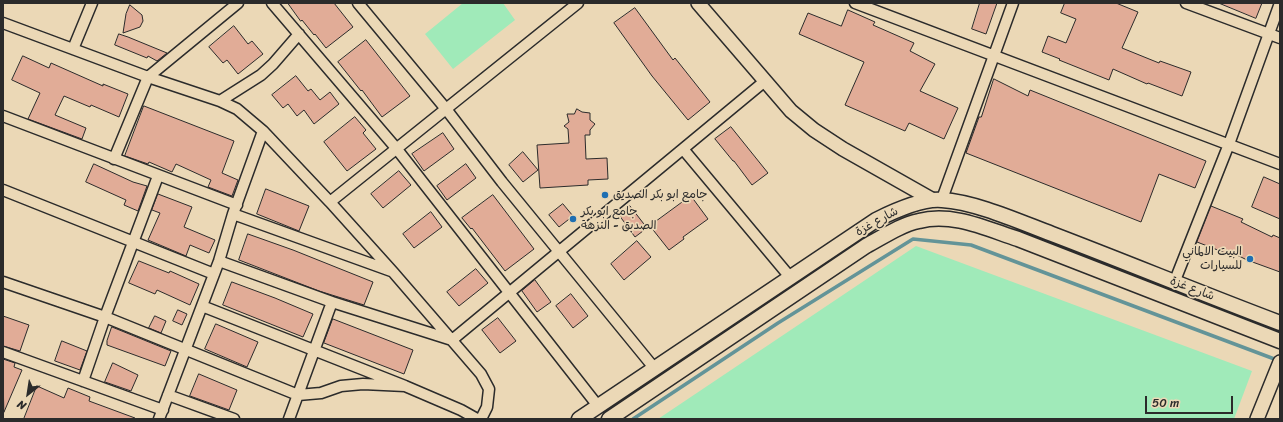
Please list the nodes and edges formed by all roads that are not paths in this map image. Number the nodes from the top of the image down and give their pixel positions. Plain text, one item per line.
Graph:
1 (92, 3) edge
2 (238, 3) edge
3 (272, 3) edge
4 (358, 3) edge
5 (578, 3) edge
6 (698, 3) edge
7 (855, 3) edge
8 (1013, 3) edge
9 (1186, 3) edge
10 (1280, 3) edge
11 (3, 23) edge
12 (299, 34) junction
13 (1268, 34) junction
14 (1280, 38) edge
15 (74, 49) junction
16 (993, 56) junction
17 (148, 76) junction
18 (765, 81) junction
19 (220, 101) junction
20 (446, 109) junction
21 (3, 116) edge
22 (263, 131) junction
23 (1228, 144) junction
24 (396, 148) junction
25 (683, 149) junction
26 (114, 159) junction
27 (1280, 164) edge
28 (158, 176) junction
29 (3, 190) edge
30 (937, 200) junction
31 (330, 202) junction
32 (235, 210) junction
33 (133, 242) junction
34 (559, 251) junction
35 (219, 261) junction
36 (393, 272) junction
37 (214, 274) junction
38 (790, 278) junction
39 (3, 282) edge
40 (1174, 282) junction
41 (509, 292) junction
42 (332, 302) junction
43 (202, 306) junction
44 (105, 317) junction
45 (1280, 322) edge
46 (452, 340) junction
47 (1280, 341) edge
48 (186, 350) junction
49 (314, 350) junction
50 (3, 352) edge
51 (1280, 362) edge
52 (654, 369) junction
53 (83, 381) junction
54 (405, 386) junction
55 (168, 395) junction
56 (298, 395) junction
57 (598, 406) junction
58 (161, 414) edge
59 (234, 419) edge
60 (289, 419) edge
61 (477, 419) edge
62 (481, 419) edge
63 (579, 419) edge
64 (609, 419) edge
65 (1257, 419) edge

1 - 15 street
2 - 17 street
3 - 12 street
4 - 20 street
5 - 20 street
6 - 18 street
7 - 16 street
8 - 16 street
9 - 13 street
10 - 13 street
11 - 15 street
12 - 19 street
12 - 24 street
13 - 14 street
13 - 23 street
15 - 17 street
16 - 23 street
16 - 30 street
17 - 19 street
17 - 26 street
18 - 25 street
18 - 30 street
19 - 22 street
20 - 24 street
20 - 34 street
21 - 26 street
22 - 31 street
22 - 32 street
23 - 27 street
23 - 40 street
24 - 31 street
24 - 41 street
25 - 34 street
25 - 38 street
26 - 28 street
28 - 32 street
28 - 33 street
29 - 33 street
30 - 38 main road, شارع غزة
30 - 40 main road, شارع غزة
31 - 36 street
32 - 35 street
32 - 36 street
33 - 37 street
33 - 44 street
34 - 41 street
34 - 52 street
35 - 37 street
35 - 42 street
36 - 46 street
37 - 43 street
38 - 52 main road, شارع غزة
39 - 44 street
40 - 45 main road, شارع غزة
41 - 46 street
41 - 57 street
42 - 46 street
42 - 49 street
43 - 48 street
43 - 49 street
44 - 48 street
44 - 53 street
46 - 62 street
47 - 64 main road, شارع غزة
48 - 55 street
48 - 56 street
49 - 54 street
49 - 56 street
50 - 53 street
51 - 65 street
52 - 57 main road, شارع غزة
53 - 58 street
54 - 56 street
54 - 61 street
55 - 58 street
55 - 59 street
56 - 60 street
57 - 63 main road, شارع غزة

